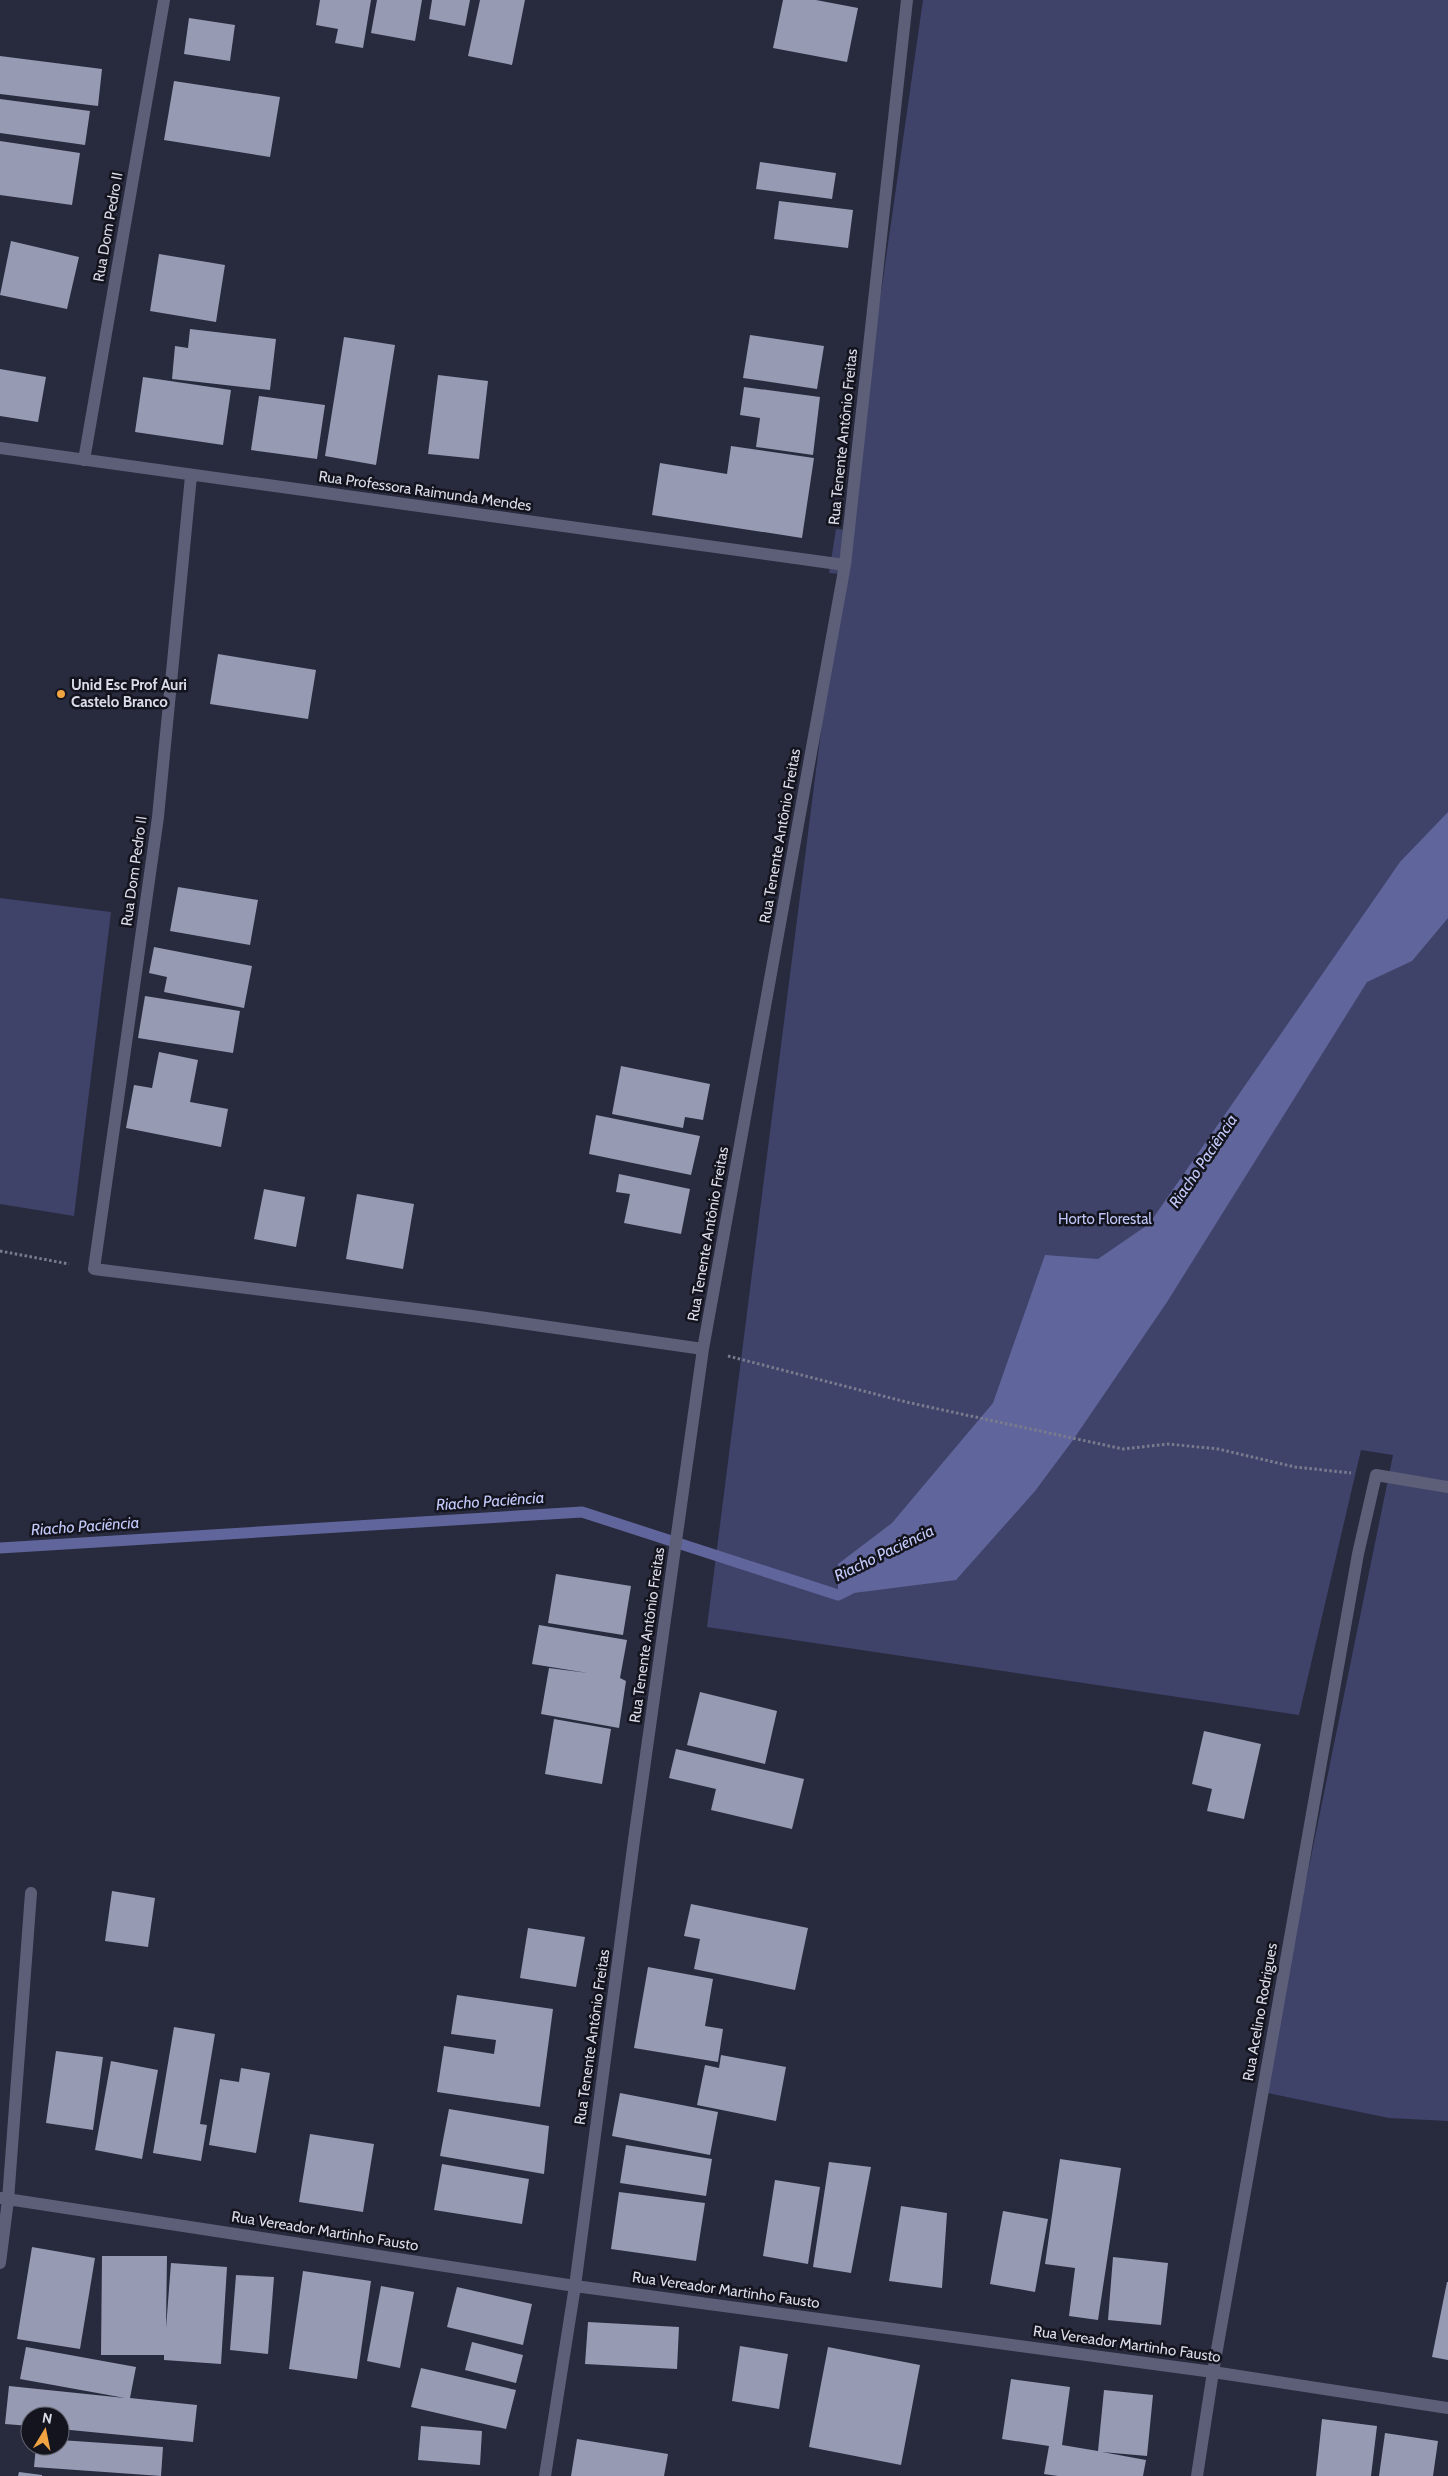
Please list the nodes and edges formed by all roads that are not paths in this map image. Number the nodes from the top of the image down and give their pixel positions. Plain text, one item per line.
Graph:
1 (164, 0) edge
2 (907, 0) edge
3 (0, 448) edge
4 (84, 460) junction
5 (191, 476) junction
6 (845, 565) junction
7 (703, 1349) junction
8 (1448, 1487) edge
9 (31, 1893) dead end
10 (4, 2199) edge
11 (0, 2263) edge
12 (575, 2286) junction
13 (1213, 2372) junction
14 (1448, 2408) edge
15 (545, 2476) edge
16 (1197, 2476) edge

1 - 4 street, Rua Dom Pedro II
2 - 6 street, Rua Tenente Antônio Freitas
3 - 4 street, Rua Professora Raimunda Mendes
4 - 5 street, Rua Professora Raimunda Mendes
5 - 6 street, Rua Professora Raimunda Mendes
5 - 7 street, Rua Dom Pedro II
6 - 7 street, Rua Tenente Antônio Freitas
7 - 12 street, Rua Tenente Antônio Freitas
8 - 13 street, Rua Acelino Rodrigues
9 - 10 street
10 - 11 street
10 - 12 street, Rua Vereador Martinho Fausto
12 - 13 street, Rua Vereador Martinho Fausto
12 - 15 street, Rua Tenente Antônio Freitas
13 - 14 street, Rua Vereador Martinho Fausto
13 - 16 street, Rua Acelino Rodrigues

